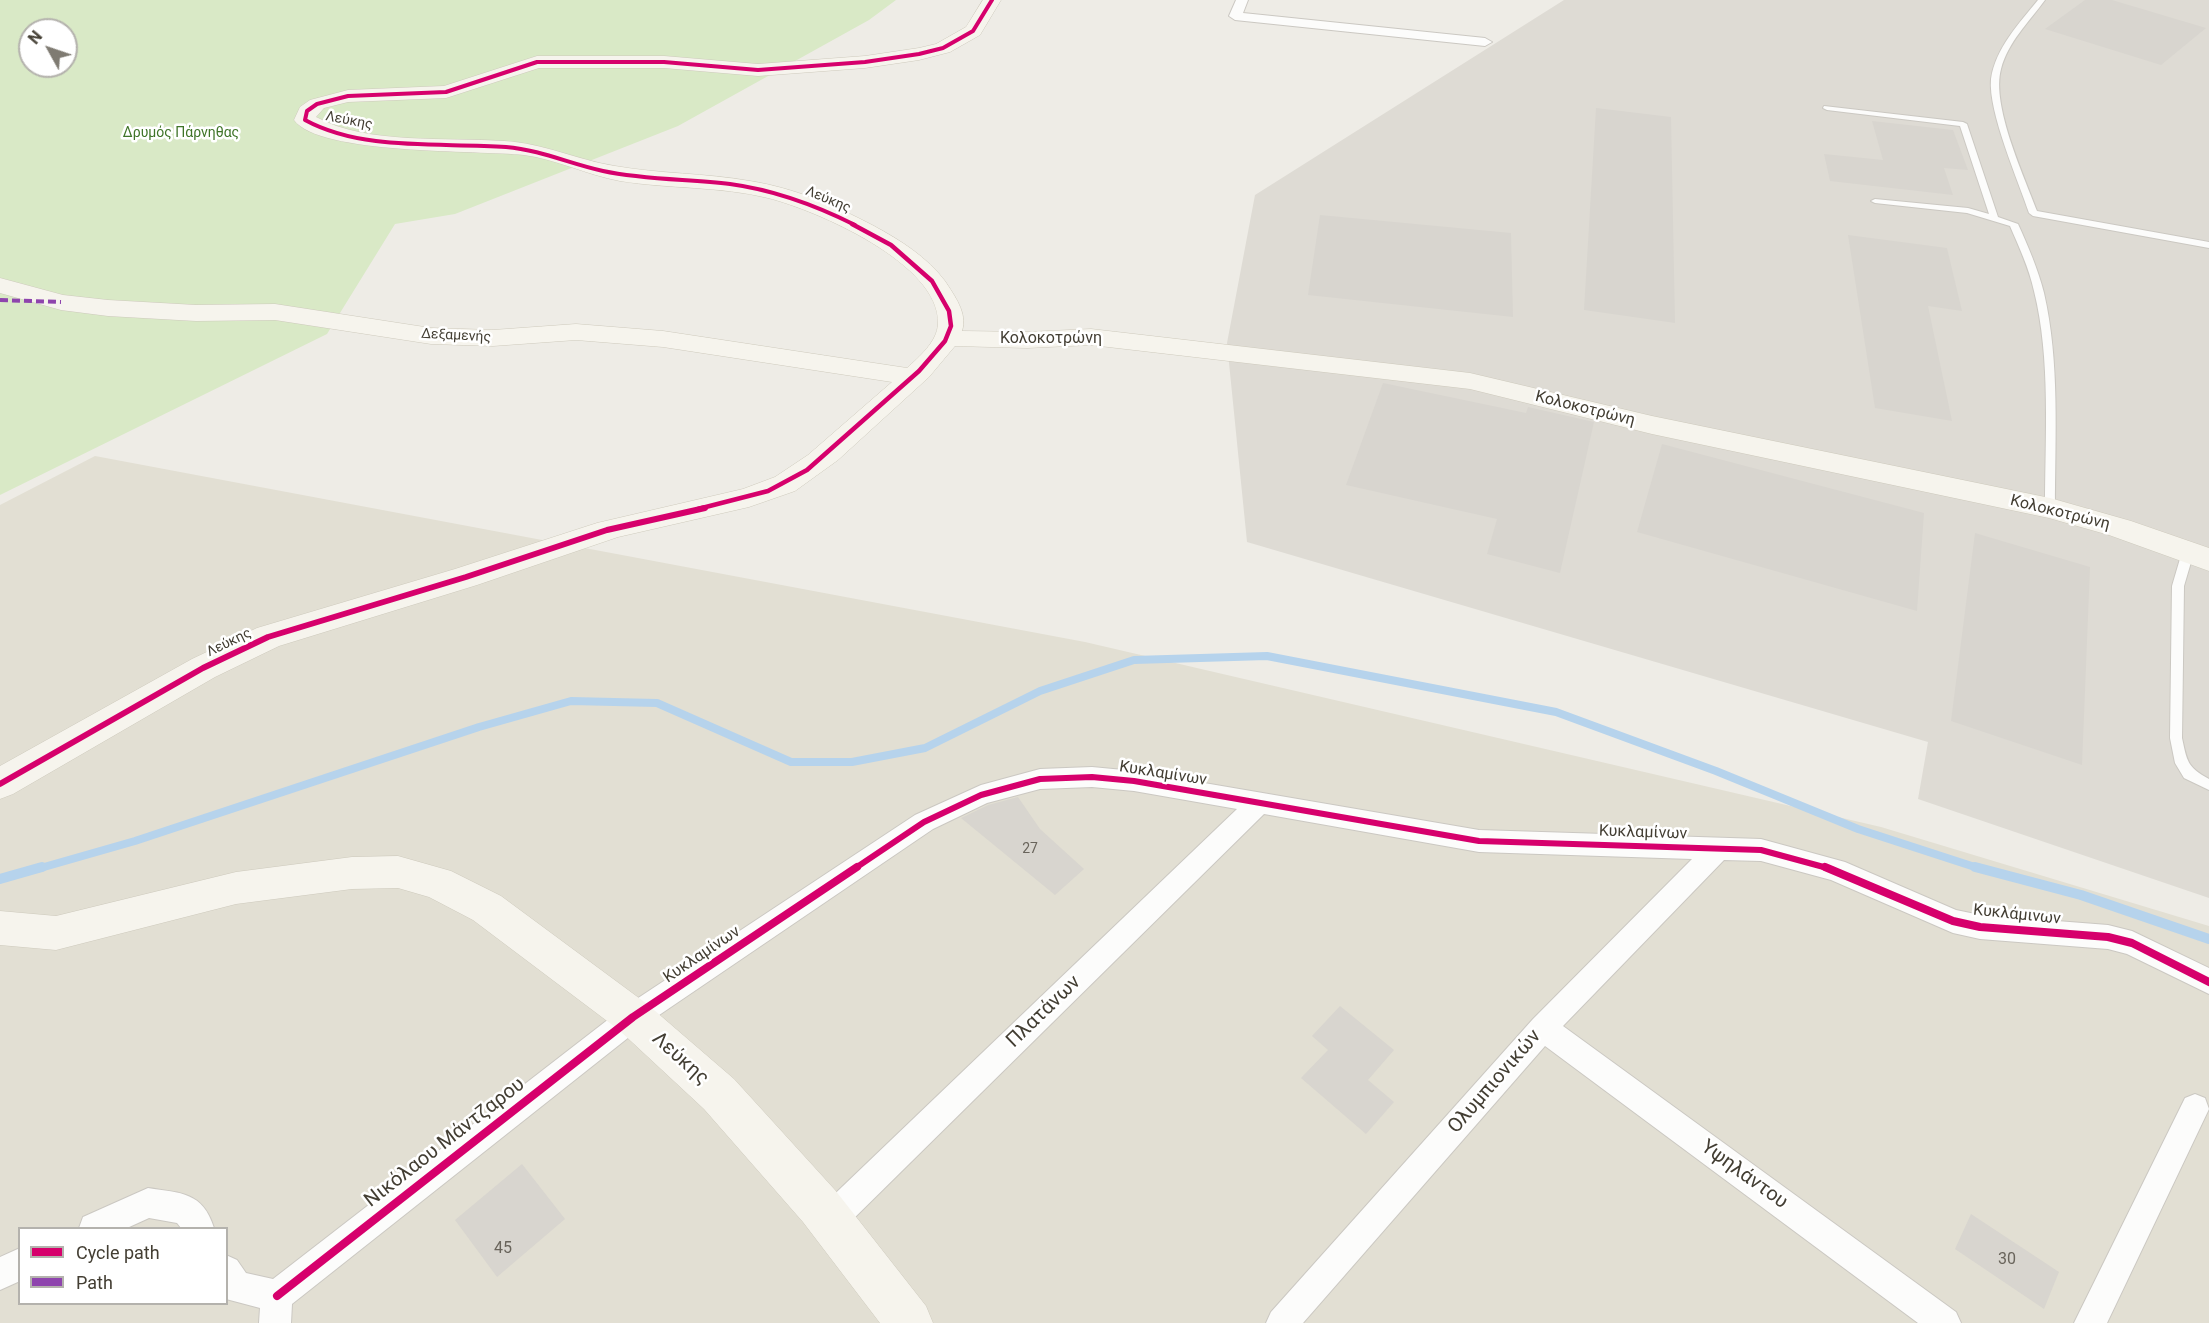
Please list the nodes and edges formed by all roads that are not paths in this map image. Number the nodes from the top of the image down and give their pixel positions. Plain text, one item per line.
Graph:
1 (992, 0) edge
2 (1242, 0) edge
3 (2042, 0) edge
4 (1485, 42) dead end
5 (1827, 108) dead end
6 (1875, 201) dead end
7 (1994, 217) junction
8 (2209, 246) edge
9 (0, 285) edge
10 (948, 338) junction
11 (912, 376) junction
12 (2050, 508) junction
13 (2198, 556) edge
14 (0, 784) edge
15 (2209, 786) edge
16 (1258, 804) junction
17 (1717, 850) junction
18 (0, 928) edge
19 (2209, 982) edge
20 (633, 1017) junction
21 (1543, 1028) junction
22 (2195, 1108) dead end
23 (830, 1220) junction
24 (96, 1227) edge
25 (198, 1227) edge
26 (18, 1265) edge
27 (228, 1273) edge
28 (0, 1274) edge
29 (276, 1309) edge
30 (909, 1323) edge
31 (1282, 1323) edge
32 (1945, 1323) edge
33 (2090, 1323) edge

1 - 10 street, Λεύκης
2 - 4 street
3 - 8 lane
5 - 7 lane
6 - 7 lane
7 - 12 lane
9 - 11 street, Δεξαμενής
10 - 11 street, Λεύκης
10 - 12 street, Κολοκοτρώνη
11 - 14 street, Λεύκης
12 - 13 street, Κολοκοτρώνη
13 - 15 lane
16 - 17 street, Κυκλαμίνων
16 - 20 street, Κυκλαμίνων
16 - 23 street, Πλατάνων
17 - 19 street, Κυκλάμινων
17 - 21 street, Ολυμπιονικών
18 - 20 street, Λεύκης
20 - 23 street, Λεύκης
20 - 29 street, Νικόλαου Μάντζαρου
21 - 31 street, Ολυμπιονικών
21 - 32 street, Υψηλάντου
22 - 33 street
23 - 30 street, Λεύκης
24 - 25 street
26 - 28 street
27 - 29 street

